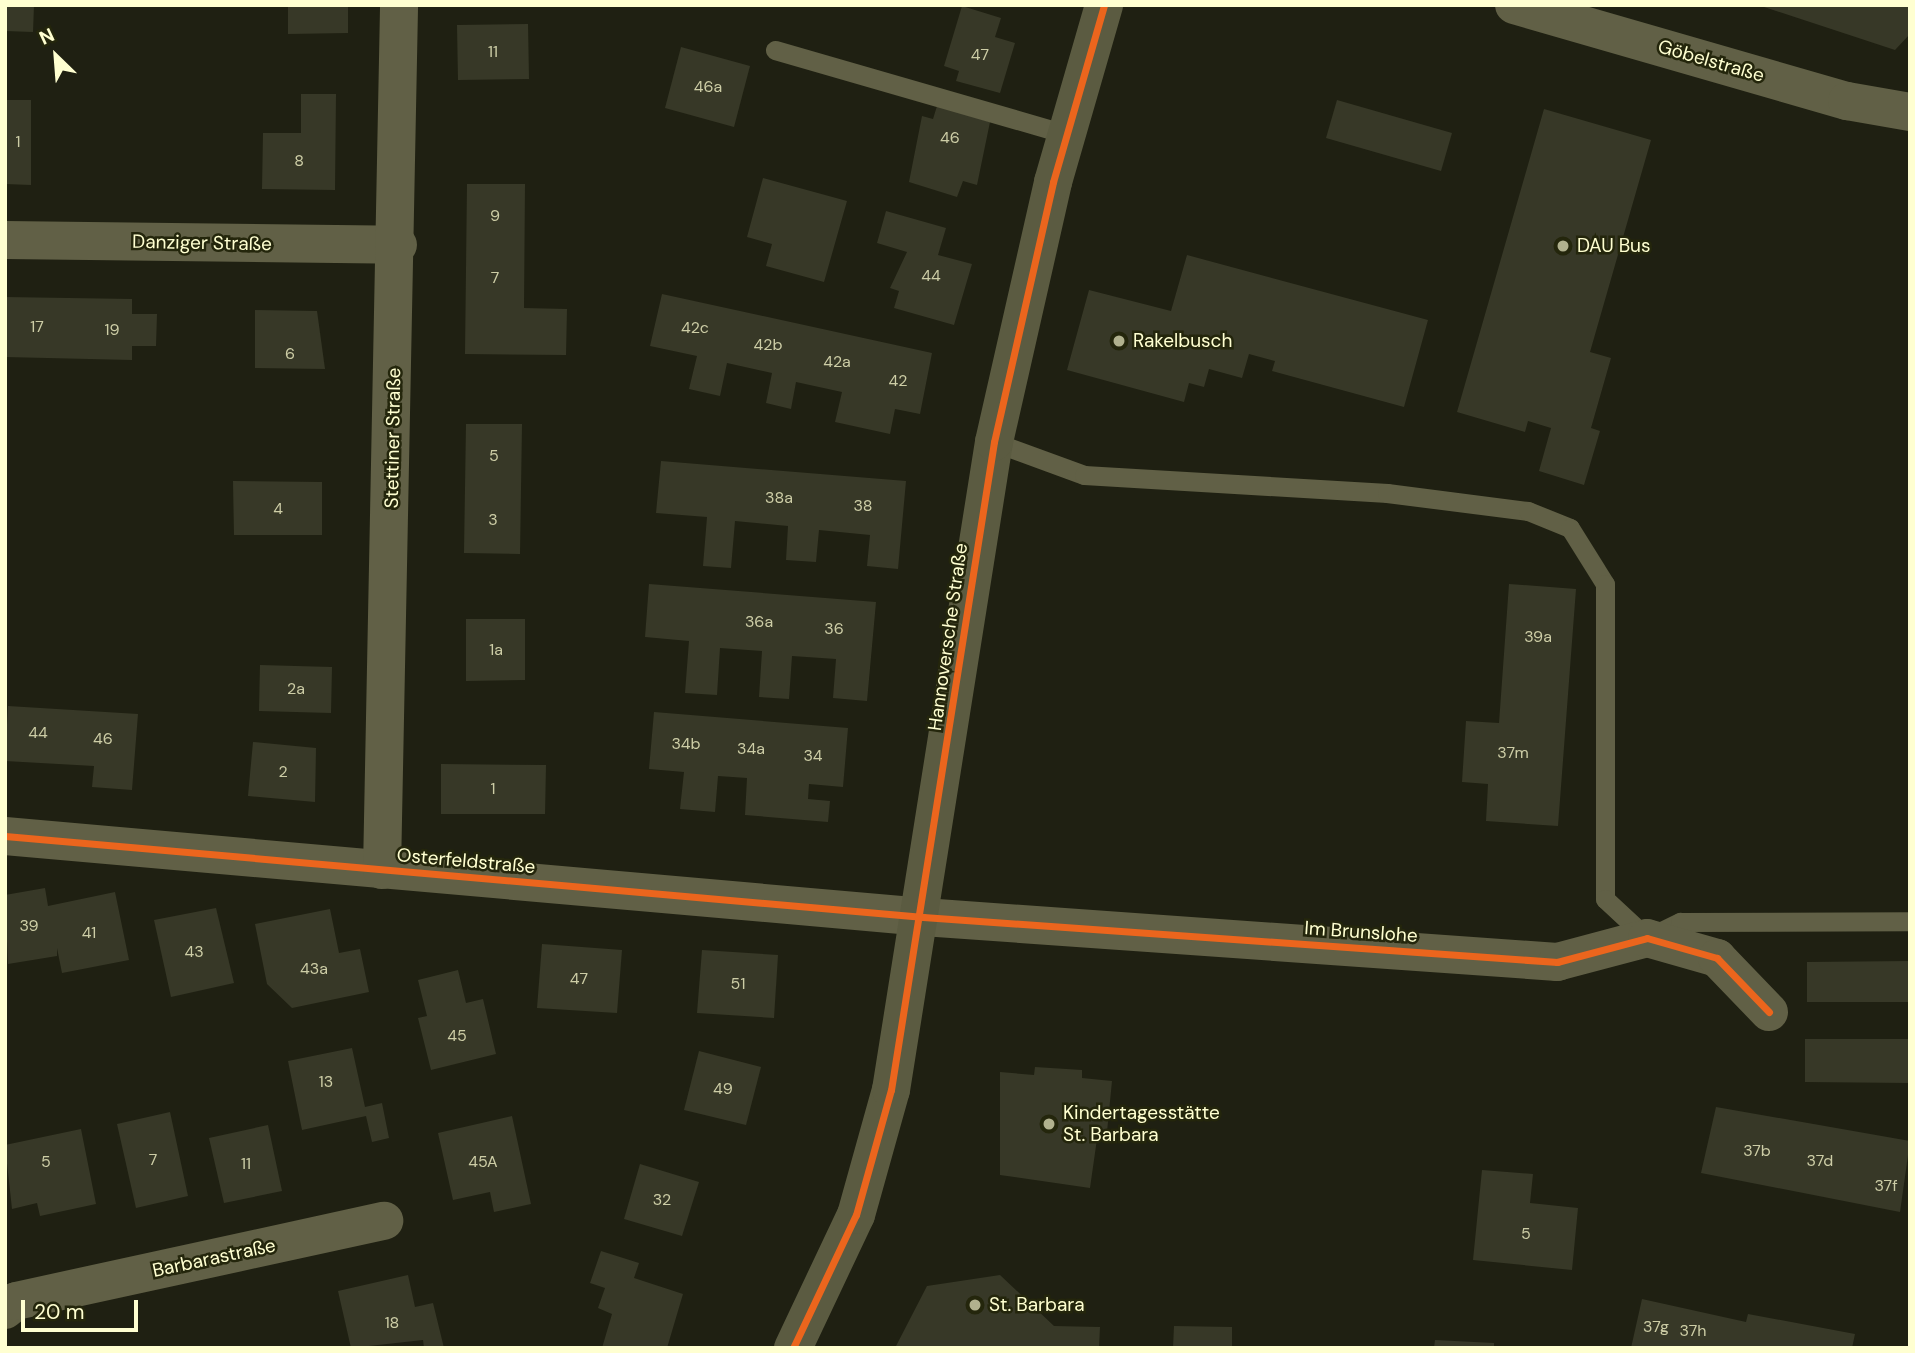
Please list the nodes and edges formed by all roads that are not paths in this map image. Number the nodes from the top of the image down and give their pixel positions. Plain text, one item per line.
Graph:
1 (399, 5) edge
2 (1514, 5) edge
3 (1098, 7) edge
4 (1623, 20) edge
5 (775, 50) dead end
6 (1910, 112) edge
7 (1066, 134) junction
8 (5, 240) edge
9 (398, 246) junction
10 (994, 442) junction
11 (5, 836) edge
12 (382, 870) junction
13 (923, 917) junction
14 (1910, 921) edge
15 (1647, 938) junction
16 (1769, 1012) dead end
17 (384, 1221) dead end
18 (5, 1310) edge
19 (793, 1348) edge

1 - 9 street, Stettiner Straße
2 - 4 street, Göbelstraße
3 - 7 street, Hannoversche Straße
4 - 6 street, Göbelstraße
5 - 7 lane
7 - 10 street, Hannoversche Straße
8 - 9 street, Danziger Straße
9 - 12 street, Stettiner Straße
10 - 13 street, Hannoversche Straße
10 - 15 lane
11 - 12 street, Osterfeldstraße
12 - 13 street, Osterfeldstraße
13 - 15 street, Im Brunslohe
13 - 19 street, Hannoversche Straße
14 - 15 lane
15 - 16 street
17 - 18 street, Barbarastraße

